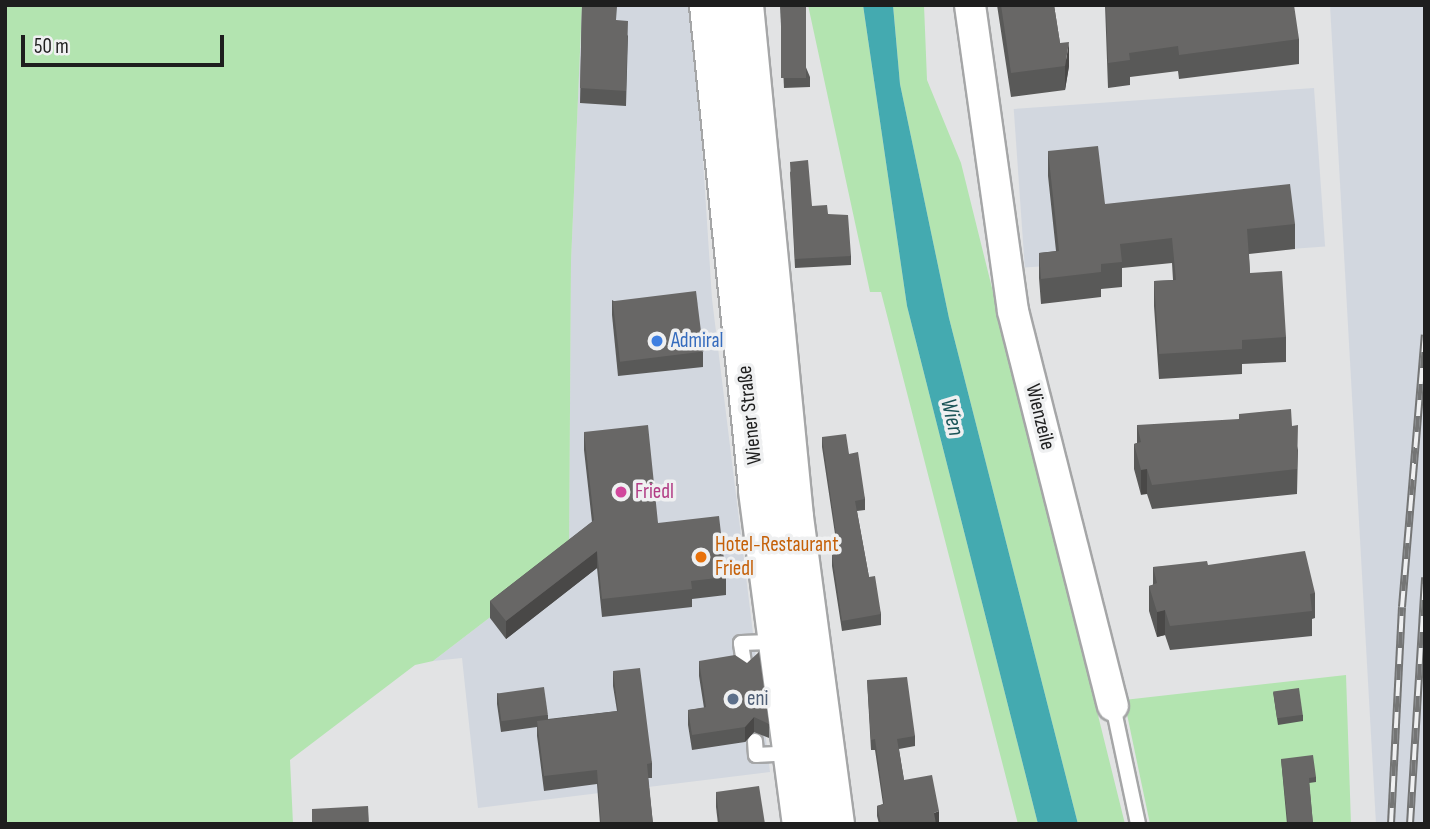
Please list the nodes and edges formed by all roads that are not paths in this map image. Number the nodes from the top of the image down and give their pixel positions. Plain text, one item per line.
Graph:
1 (709, 5) edge
2 (744, 5) edge
3 (970, 5) edge
4 (793, 640) junction
5 (745, 669) edge
6 (1113, 706) joint
7 (755, 741) dead end
8 (792, 753) junction
9 (802, 824) edge
10 (835, 824) edge
11 (1138, 824) edge

1 - 4 main road, Wiener Straße
2 - 4 main road, Wiener Straße
3 - 6 street, Wienzeile
4 - 5 lane
4 - 8 main road, Wiener Straße
4 - 10 main road, Wiener Straße
6 - 11 lane, Wienzeile
7 - 8 lane
8 - 9 main road, Wiener Straße

